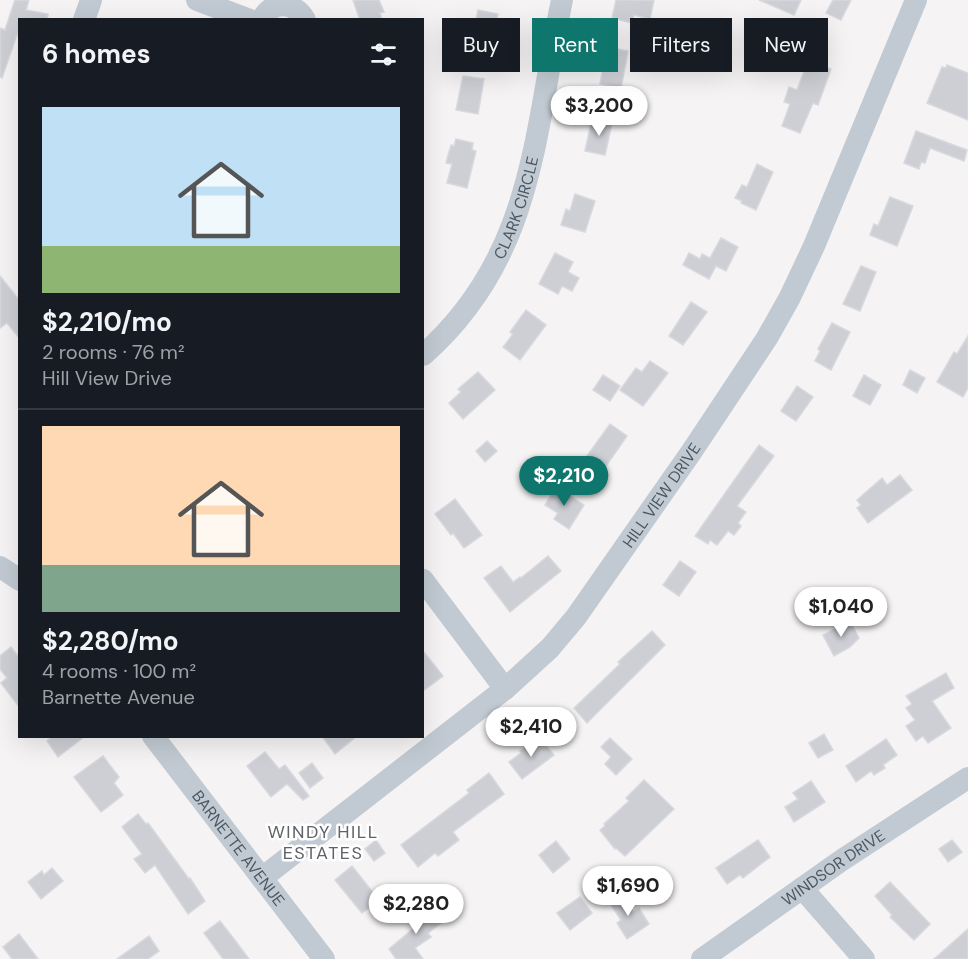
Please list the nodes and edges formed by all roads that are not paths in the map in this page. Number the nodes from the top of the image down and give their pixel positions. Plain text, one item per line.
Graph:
1 (91, 0) edge
2 (197, 0) edge
3 (562, 0) edge
4 (916, 0) edge
5 (85, 18) edge
6 (245, 18) edge
7 (263, 18) edge
8 (304, 18) edge
9 (424, 354) edge
10 (0, 567) edge
11 (18, 579) edge
12 (424, 581) edge
13 (505, 689) junction
14 (155, 738) edge
15 (968, 778) edge
16 (262, 878) junction
17 (802, 888) junction
18 (324, 959) edge
19 (702, 959) edge
20 (864, 959) edge

1 - 5 street
2 - 6 street
3 - 9 street, CLARK CIRCLE
4 - 13 street, HILL VIEW DRIVE
7 - 8 street
10 - 11 street
12 - 13 street
13 - 16 street, HILL VIEW DRIVE
14 - 16 street, BARNETTE AVENUE
15 - 17 street, WINDSOR DRIVE
16 - 18 street, BARNETTE AVENUE
17 - 19 street, WINDSOR DRIVE
17 - 20 street

